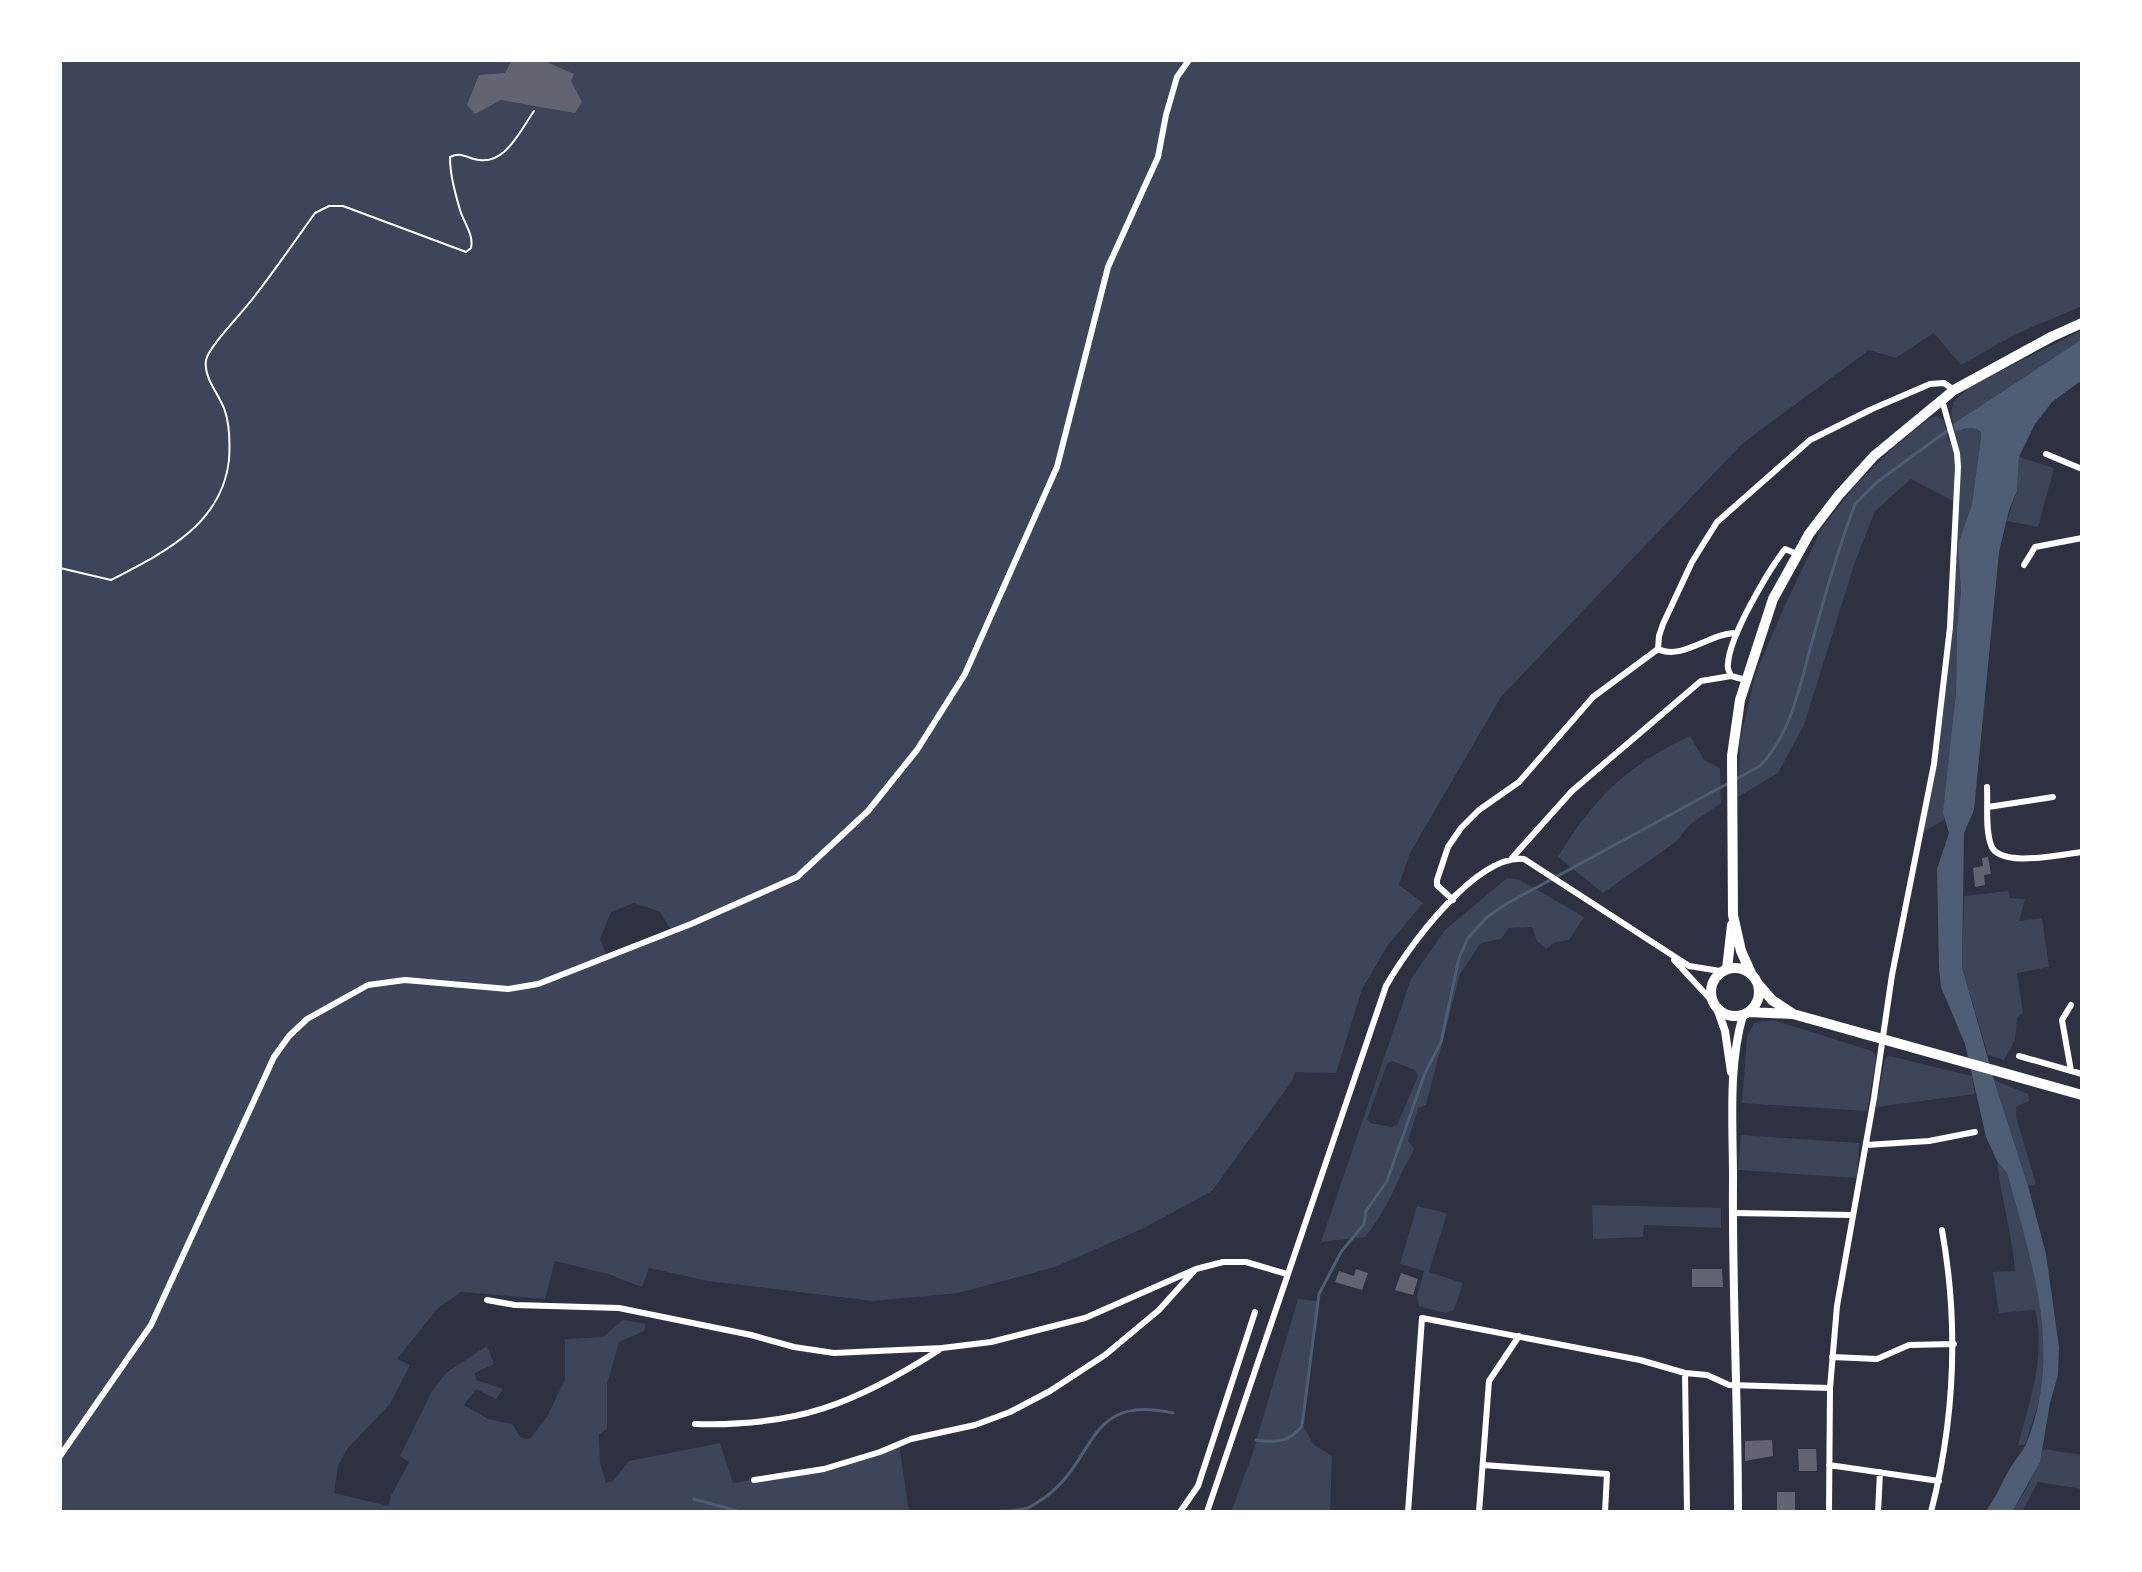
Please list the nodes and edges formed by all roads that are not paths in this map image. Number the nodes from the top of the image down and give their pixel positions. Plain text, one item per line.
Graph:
1 (1189, 60) edge
2 (2082, 323) edge
3 (1954, 390) junction
4 (1941, 399) junction
5 (2046, 454) dead end
6 (2082, 469) edge
7 (2082, 538) edge
8 (1797, 554) junction
9 (2024, 565) dead end
10 (1737, 633) junction
11 (1658, 649) junction
12 (1731, 676) junction
13 (1746, 680) junction
14 (1987, 787) dead end
15 (2053, 797) dead end
16 (1988, 807) junction
17 (2082, 852) edge
18 (1512, 858) junction
19 (1453, 900) junction
20 (1733, 915) junction
21 (1665, 952) junction
22 (1724, 970) junction
23 (1751, 973) junction
24 (1759, 985) junction
25 (1715, 1005) junction
26 (2071, 1005) dead end
27 (1746, 1013) junction
28 (1793, 1014) junction
29 (1883, 1041) junction
30 (2019, 1056) dead end
31 (2071, 1071) junction
32 (2082, 1074) edge
33 (1733, 1088) junction
34 (2082, 1095) edge
35 (1975, 1132) dead end
36 (1866, 1145) junction
37 (1733, 1213) junction
38 (1852, 1215) junction
39 (1942, 1230) dead end
40 (1196, 1269) junction
41 (1287, 1274) junction
42 (487, 1300) dead end
43 (1255, 1312) dead end
44 (1519, 1336) junction
45 (1954, 1344) junction
46 (942, 1348) junction
47 (1832, 1357) junction
48 (1685, 1373) junction
49 (1738, 1386) junction
50 (1830, 1388) junction
51 (695, 1424) dead end
52 (60, 1456) edge
53 (1483, 1465) junction
54 (1829, 1465) junction
55 (1880, 1472) junction
56 (754, 1480) dead end
57 (1939, 1481) junction
58 (1180, 1512) edge
59 (1207, 1512) edge
60 (1408, 1512) edge
61 (1479, 1512) edge
62 (1605, 1512) edge
63 (1687, 1512) edge
64 (1738, 1512) edge
65 (1829, 1512) edge
66 (1878, 1512) edge
67 (1931, 1512) edge

1 - 52 street
2 - 3 main road
3 - 4 main road
3 - 11 street
4 - 8 main road
4 - 29 street
5 - 6 street
7 - 9 street
8 - 10 street
8 - 13 main road
10 - 11 street
10 - 12 street
11 - 19 street
12 - 13 street
12 - 18 street
13 - 20 main road
14 - 16 street
15 - 16 street
16 - 17 street
18 - 19 street
18 - 21 street
19 - 41 street
20 - 22 main road
20 - 23 main road
21 - 22 street
21 - 25 street
22 - 23 main road
22 - 25 main road
23 - 24 main road
24 - 27 main road
24 - 28 main road
25 - 27 main road
25 - 33 street
26 - 31 street
27 - 28 main road
27 - 33 street
28 - 29 main road
29 - 34 main road
29 - 36 street
30 - 31 street
31 - 32 street
33 - 37 street
35 - 36 street
36 - 38 street
37 - 38 street
37 - 49 street
38 - 47 street
39 - 45 street
40 - 41 street
40 - 46 street
40 - 56 street
41 - 59 street
42 - 46 street
43 - 58 street
44 - 48 street
44 - 53 street
44 - 60 street
45 - 47 street
45 - 57 street
46 - 51 street
47 - 50 street
48 - 49 street
48 - 63 street
49 - 50 street
49 - 64 street
50 - 54 street
53 - 61 street
53 - 62 street
54 - 55 street
54 - 65 street
55 - 57 street
55 - 66 street
57 - 67 street

